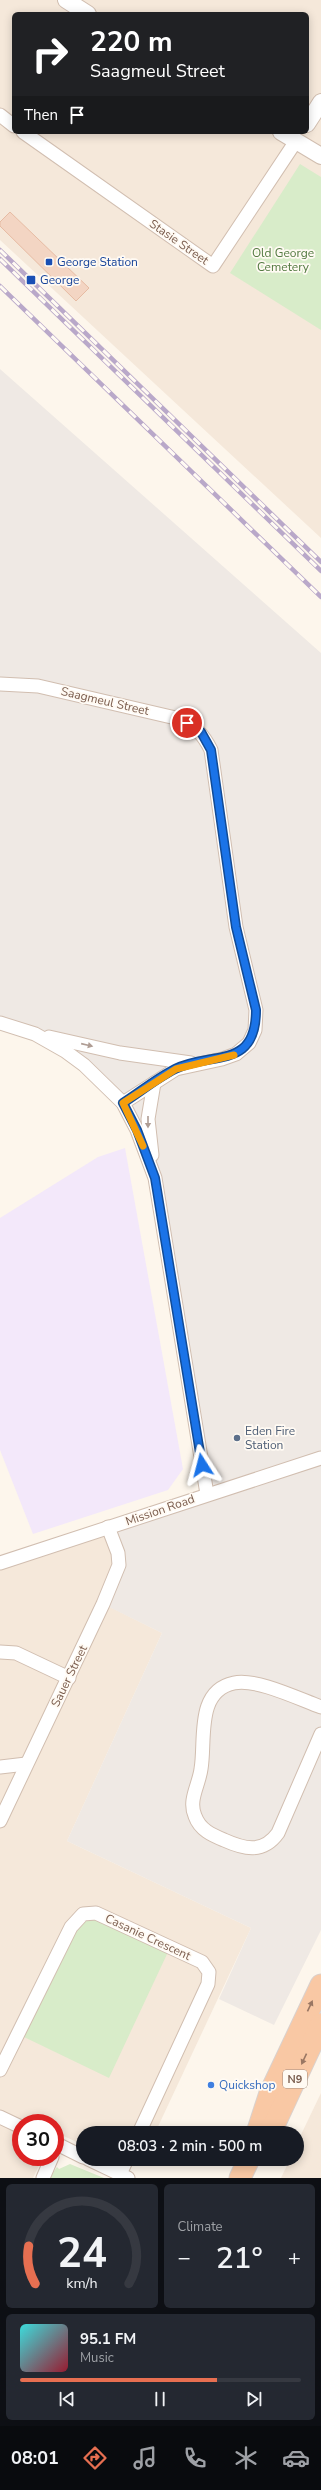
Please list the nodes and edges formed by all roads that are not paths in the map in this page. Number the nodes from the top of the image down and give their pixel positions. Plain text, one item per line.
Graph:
1 (66, 0) edge
2 (85, 12) edge
3 (321, 102) edge
4 (0, 115) edge
5 (309, 121) edge
6 (12, 124) edge
7 (26, 134) edge
8 (299, 136) edge
9 (321, 156) edge
10 (0, 684) edge
11 (0, 1023) edge
12 (36, 1034) junction
13 (196, 1063) junction
14 (154, 1083) junction
15 (123, 1103) junction
16 (155, 1178) junction
17 (321, 1458) edge
18 (207, 1494) junction
19 (108, 1527) junction
20 (0, 1563) edge
21 (0, 1652) edge
22 (68, 1678) junction
23 (321, 1707) edge
24 (321, 1734) edge
25 (26, 1764) junction
26 (0, 1767) edge
27 (0, 1820) edge
28 (321, 1985) edge
29 (321, 2024) edge
30 (0, 2070) edge
31 (0, 2118) edge
32 (12, 2123) edge
33 (142, 2126) edge
34 (260, 2126) edge
35 (272, 2126) edge
36 (64, 2149) edge
37 (76, 2154) edge
38 (48, 2166) edge
39 (103, 2166) edge
40 (126, 2166) edge
41 (246, 2166) edge
42 (124, 2176) edge
43 (42, 2178) edge
44 (240, 2178) edge

1 - 2 street
3 - 5 street
4 - 6 street
7 - 8 street, Stasie Street
8 - 9 street
10 - 13 street, Saagmeul Street
11 - 12 street
12 -> 13 street
12 - 15 street
13 - 14 street, Saagmeul Street
14 - 15 street, Saagmeul Street
14 -> 16 street
15 - 16 street
16 - 18 street
17 - 18 street, Mission Road
18 - 19 street, Mission Road
19 - 20 street, Mission Road
19 - 22 street, Sauer Street
21 - 22 street
22 - 25 street, Sauer Street
23 - 24 street
25 - 26 street
25 - 27 street, Sauer Street
34 -> 28 highway, N9
29 -> 35 highway, N9
30 - 33 street, Casanie Crescent
31 - 32 street
36 - 37 street
38 - 43 street
39 - 42 street
40 - 42 street
41 - 44 highway

